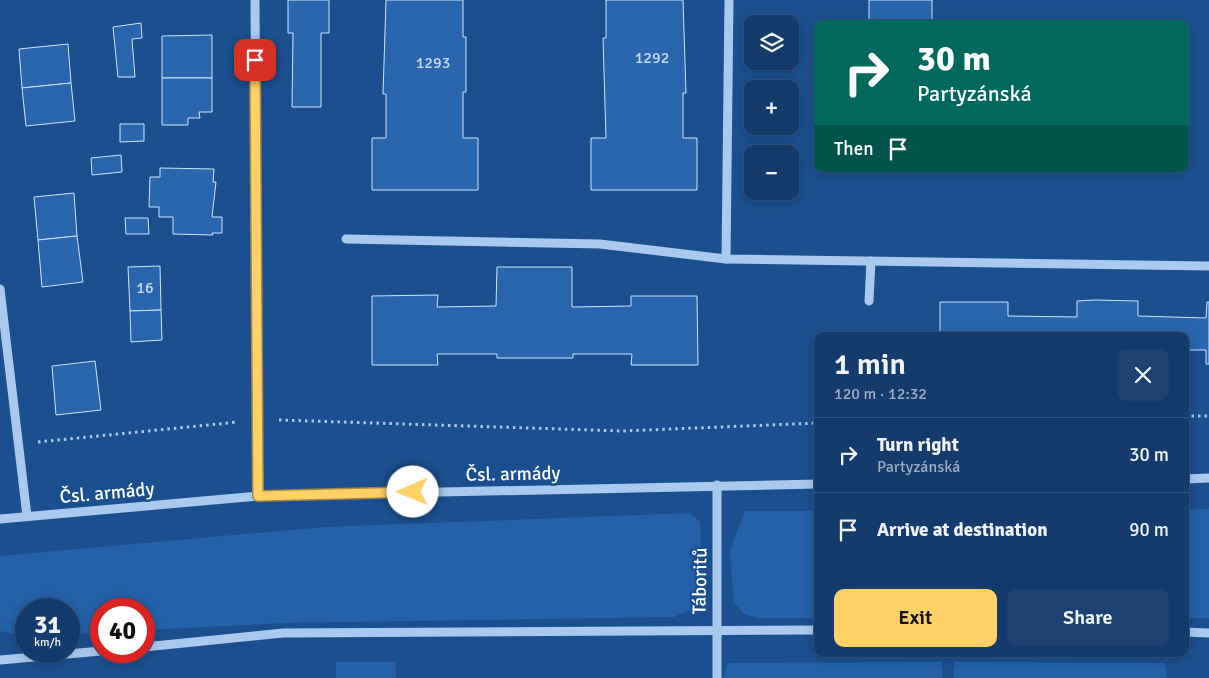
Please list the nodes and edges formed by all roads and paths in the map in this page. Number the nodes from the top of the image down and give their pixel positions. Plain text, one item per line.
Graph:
1 (255, 0) edge
2 (729, 0) edge
3 (346, 238) dead end
4 (726, 259) junction
5 (871, 261) junction
6 (1209, 266) edge
7 (0, 289) edge
8 (868, 301) dead end
9 (1189, 416) edge
10 (1209, 416) edge
11 (258, 420) junction
12 (814, 423) edge
13 (18, 444) junction
14 (1189, 478) edge
15 (1209, 478) edge
16 (814, 484) edge
17 (718, 485) junction
18 (258, 496) junction
19 (27, 516) junction
20 (0, 519) edge
21 (716, 630) junction
22 (814, 630) edge
23 (1189, 632) edge
24 (1209, 632) edge
25 (155, 646) edge
26 (90, 652) edge
27 (0, 660) edge
28 (717, 678) edge

1 - 11 street
2 - 4 street
3 - 4 street
4 - 5 street
5 - 6 street
5 - 8 street
7 - 13 street
9 - 10 path
11 - 12 path
11 - 13 path
11 - 18 street
13 - 19 street
14 - 15 street
16 - 17 street, Čsl. armády
17 - 18 street, Čsl. armády
17 - 21 street, Táboritů
18 - 19 street, Čsl. armády
19 - 20 street, Čsl. armády
21 - 22 street
21 - 25 street
21 - 28 street, Táboritů
23 - 24 street
26 - 27 street

